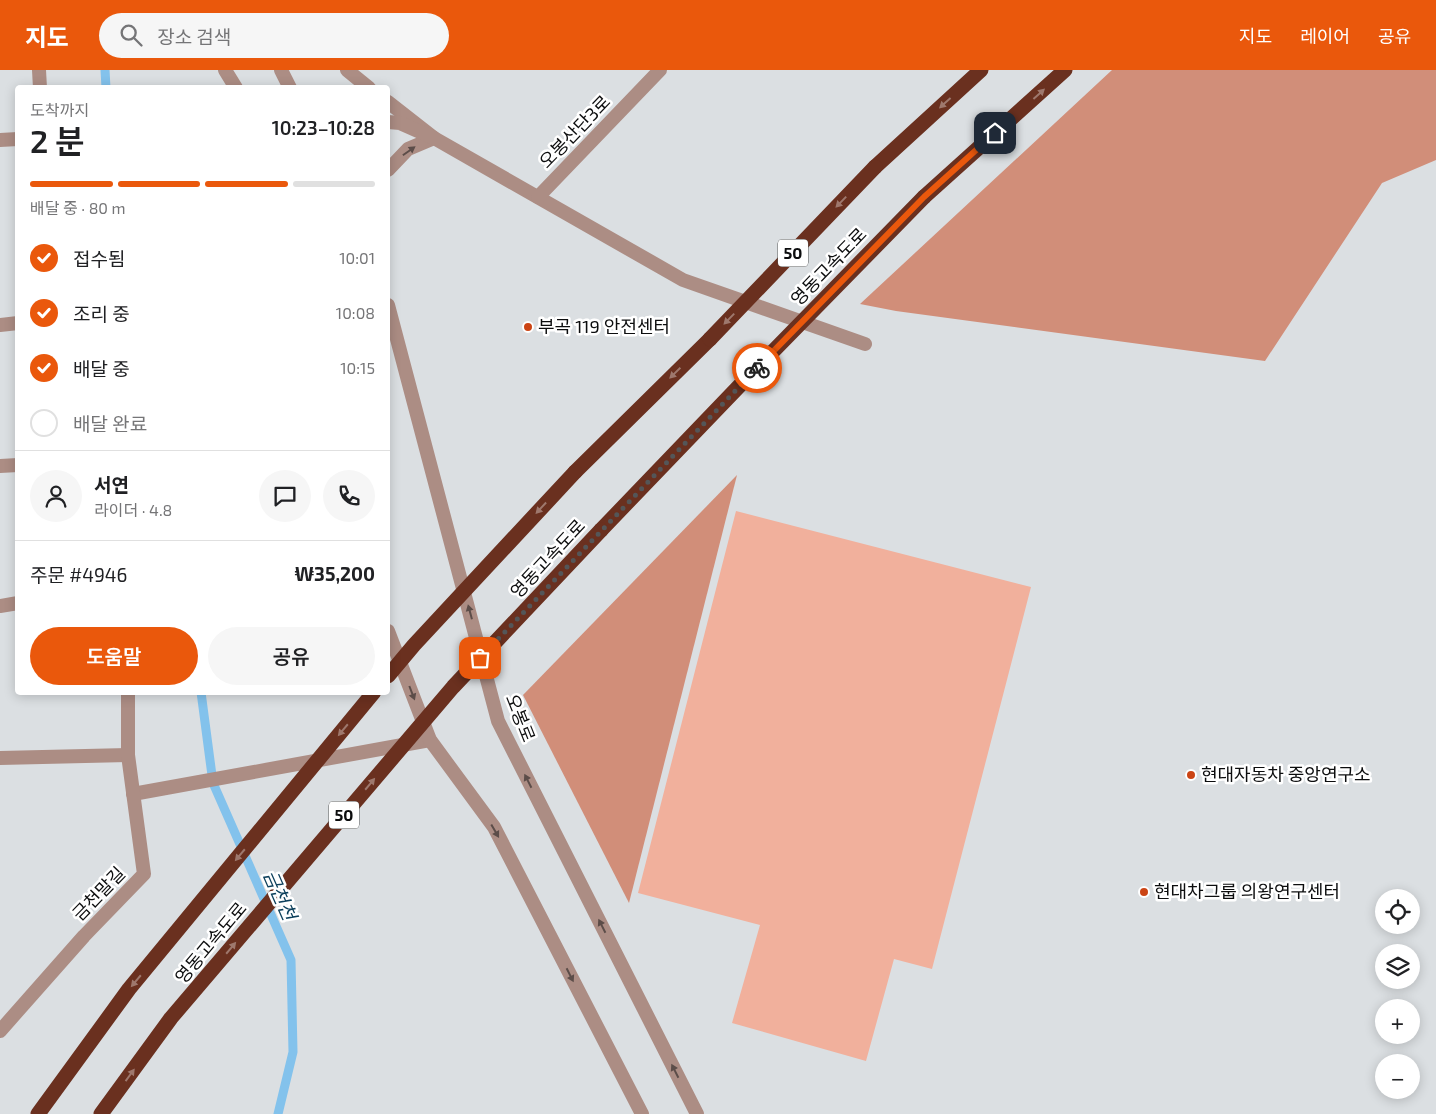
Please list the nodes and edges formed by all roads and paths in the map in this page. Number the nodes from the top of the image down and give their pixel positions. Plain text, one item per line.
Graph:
1 (39, 70) edge
2 (225, 70) edge
3 (281, 70) edge
4 (347, 70) edge
5 (660, 70) edge
6 (981, 70) edge
7 (1065, 70) edge
8 (40, 85) edge
9 (234, 85) edge
10 (288, 85) edge
11 (365, 85) edge
12 (390, 104) edge
13 (390, 122) edge
14 (434, 138) junction
15 (15, 139) edge
16 (0, 140) edge
17 (390, 168) edge
18 (538, 197) junction
19 (390, 313) edge
20 (15, 323) edge
21 (0, 325) edge
22 (865, 344) dead end
23 (15, 464) edge
24 (0, 466) edge
25 (15, 604) edge
26 (0, 606) edge
27 (390, 636) edge
28 (390, 674) edge
29 (128, 695) edge
30 (372, 695) edge
31 (430, 740) junction
32 (128, 755) junction
33 (0, 758) edge
34 (133, 794) junction
35 (0, 1031) edge
36 (38, 1114) edge
37 (101, 1114) edge
38 (642, 1114) edge
39 (698, 1114) edge

1 - 8 street
2 - 9 street
3 - 10 street
4 - 11 street
5 - 18 street, 오봉산단3로
6 -> 28 highway, 영동고속도로 / 50, bridge
37 -> 7 highway, 영동고속도로 / 50, bridge
12 - 14 street
13 - 14 street
17 -> 14 street
14 - 18 street
15 - 16 street
18 - 22 street
39 -> 19 street, 오봉로
20 - 21 street
23 - 24 street
25 - 26 street
27 -> 31 street
29 - 32 street, 금천말길
30 -> 36 highway, 영동고속도로, bridge
31 - 34 street
31 -> 38 street
32 - 33 street
32 - 34 street, 금천말길
34 - 35 street, 금천말길

